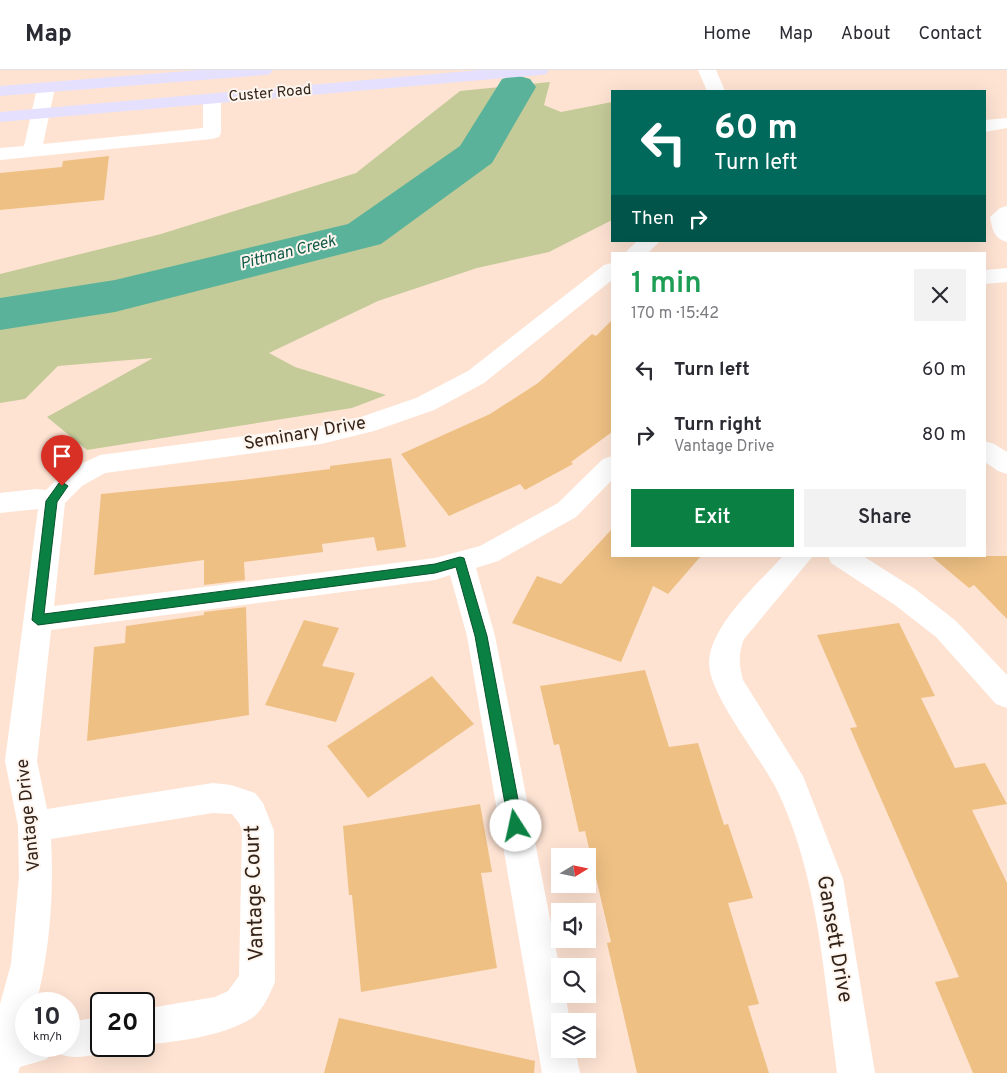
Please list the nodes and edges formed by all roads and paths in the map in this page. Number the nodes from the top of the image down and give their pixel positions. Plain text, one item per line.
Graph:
1 (264, 70) edge
2 (540, 70) edge
3 (707, 70) edge
4 (428, 75) edge
5 (46, 88) junction
6 (716, 90) edge
7 (0, 92) edge
8 (212, 100) junction
9 (42, 114) junction
10 (0, 117) edge
11 (1007, 124) edge
12 (986, 126) edge
13 (32, 151) junction
14 (0, 154) edge
15 (1007, 212) edge
16 (1007, 236) edge
17 (649, 242) edge
18 (636, 252) edge
19 (611, 271) edge
20 (1007, 275) edge
21 (986, 277) edge
22 (986, 451) edge
23 (1007, 465) edge
24 (611, 466) edge
25 (52, 501) junction
26 (0, 502) edge
27 (799, 557) edge
28 (843, 557) edge
29 (460, 561) junction
30 (38, 620) junction
31 (1007, 695) edge
32 (34, 826) junction
33 (155, 1025) edge
34 (14, 1056) edge
35 (561, 1073) edge
36 (856, 1073) edge

1 - 5 main road, Custer Road
2 - 4 main road, Custer Road
3 - 6 street
4 - 8 main road, Custer Road
5 - 7 main road, Custer Road
5 - 9 street
8 - 9 main road, Custer Road
8 - 13 street
9 - 10 main road, Custer Road
9 - 13 street
11 - 12 street
13 - 14 street
15 - 16 street
17 - 18 street
19 - 25 street, Seminary Drive
20 - 21 street
22 - 23 street
24 - 29 street
25 - 26 street
25 - 30 street, Vantage Drive
27 - 36 street, Gansett Drive
28 - 31 street
29 - 30 street
29 - 35 street
30 - 32 street, Vantage Drive
32 - 33 street, Vantage Court
32 - 34 street, Vantage Drive

